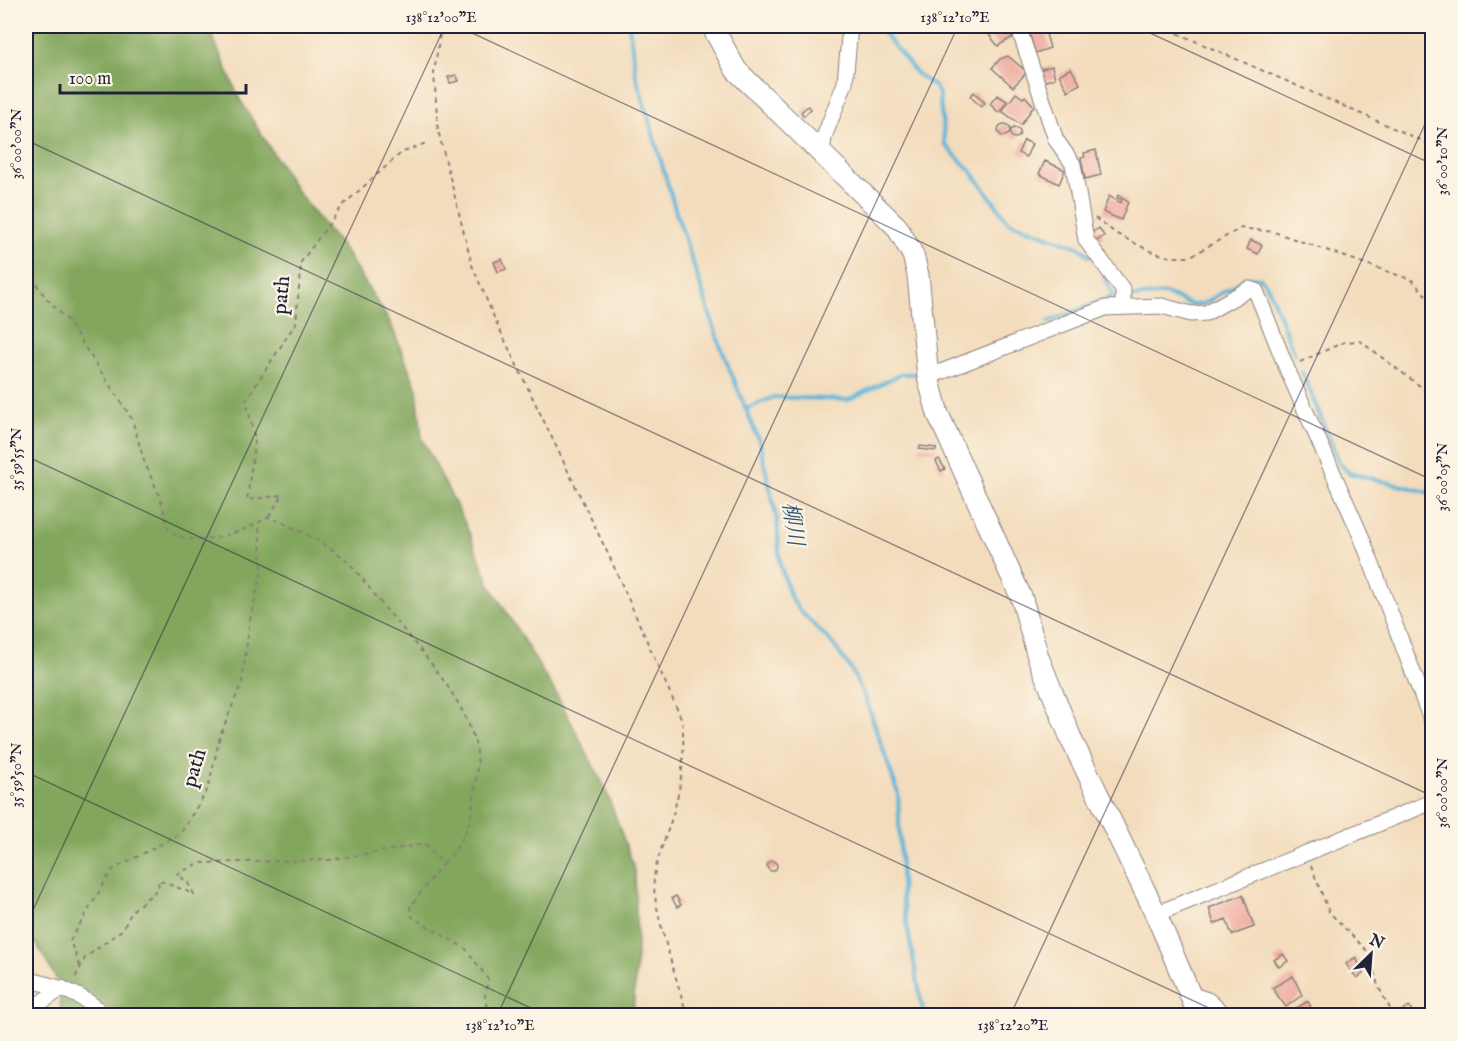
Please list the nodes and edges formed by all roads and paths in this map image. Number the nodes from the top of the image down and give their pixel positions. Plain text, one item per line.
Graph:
1 (441, 26) edge
2 (711, 26) edge
3 (850, 26) edge
4 (1018, 26) edge
5 (1161, 26) edge
6 (426, 143) dead end
7 (1432, 145) edge
8 (822, 155) junction
9 (1081, 207) junction
10 (26, 269) edge
11 (1432, 302) edge
12 (1123, 306) junction
13 (1287, 369) junction
14 (928, 377) junction
15 (1432, 395) edge
16 (268, 517) junction
17 (259, 523) junction
18 (1432, 722) edge
19 (1432, 802) edge
20 (1306, 853) junction
21 (443, 863) junction
22 (1156, 914) junction
23 (80, 967) junction
24 (26, 979) edge
25 (65, 989) junction
26 (1193, 995) junction
27 (29, 1016) edge
28 (105, 1016) edge
29 (490, 1016) edge
30 (687, 1016) edge
31 (1199, 1016) edge
32 (1226, 1016) edge
33 (1394, 1016) edge

1 - 30 path
2 - 8 street
3 - 8 street
4 - 9 street
5 - 7 path
6 - 16 path, path
8 - 14 street
9 - 11 path
9 - 12 street
10 - 17 path, path
12 - 13 street
12 - 14 street
13 - 15 path
13 - 18 street
14 - 22 street
16 - 17 path, path
16 - 21 path
17 - 23 path, path
19 - 20 street
20 - 22 street
20 - 33 path
21 - 23 path
21 - 29 path
22 - 26 street
23 - 25 path
24 - 25 street
25 - 27 street
25 - 28 street
26 - 31 street
26 - 32 street

